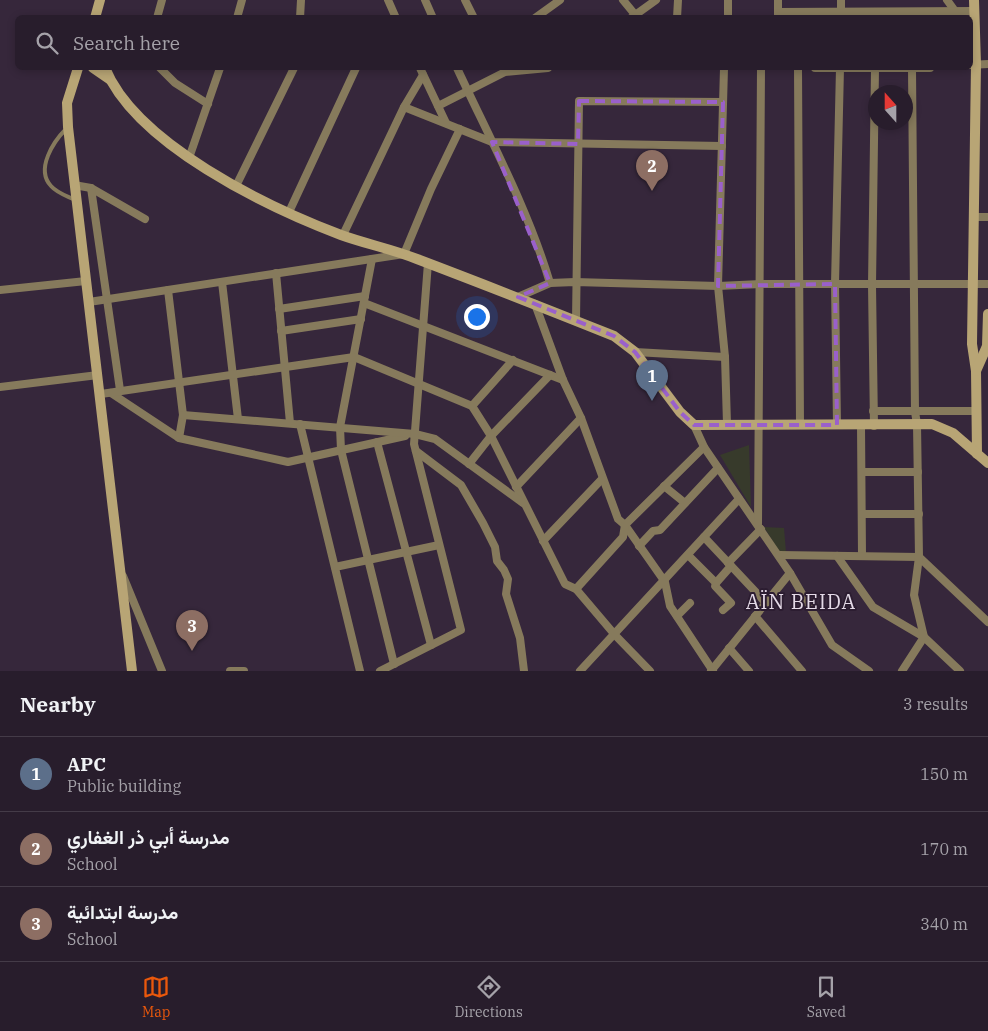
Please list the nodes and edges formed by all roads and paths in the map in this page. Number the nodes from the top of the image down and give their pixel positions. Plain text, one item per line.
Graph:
1 (100, 0) edge
2 (162, 0) edge
3 (242, 0) edge
4 (301, 0) edge
5 (388, 0) edge
6 (424, 0) edge
7 (465, 0) edge
8 (560, 0) edge
9 (623, 0) edge
10 (656, 0) edge
11 (678, 0) edge
12 (728, 0) edge
13 (778, 0) edge
14 (841, 0) edge
15 (946, 0) edge
16 (974, 0) edge
17 (955, 11) junction
18 (974, 12) junction
19 (95, 15) edge
20 (158, 15) edge
21 (238, 15) edge
22 (300, 15) edge
23 (395, 15) edge
24 (432, 15) edge
25 (472, 15) edge
26 (539, 15) edge
27 (633, 15) edge
28 (637, 15) edge
29 (677, 15) edge
30 (728, 15) edge
31 (778, 15) edge
32 (841, 15) edge
33 (988, 64) edge
34 (973, 65) edge
35 (77, 70) edge
36 (96, 70) edge
37 (107, 70) edge
38 (162, 70) edge
39 (219, 70) edge
40 (293, 70) edge
41 (355, 70) edge
42 (457, 70) edge
43 (502, 70) edge
44 (724, 70) edge
45 (761, 70) edge
46 (798, 70) edge
47 (840, 70) edge
48 (875, 70) edge
49 (912, 70) edge
50 (422, 71) edge
51 (110, 79) junction
52 (468, 92) junction
53 (723, 102) junction
54 (208, 104) junction
55 (438, 106) junction
56 (404, 107) junction
57 (446, 124) junction
58 (68, 127) junction
59 (460, 129) junction
60 (492, 142) junction
61 (578, 144) junction
62 (722, 146) junction
63 (189, 158) junction
64 (74, 185) junction
65 (236, 186) junction
66 (91, 188) junction
67 (76, 200) junction
68 (289, 212) junction
69 (974, 217) junction
70 (988, 217) edge
71 (145, 219) dead end
72 (343, 235) junction
73 (404, 254) junction
74 (372, 259) junction
75 (428, 263) junction
76 (276, 273) junction
77 (86, 280) junction
78 (222, 282) junction
79 (576, 282) junction
80 (550, 283) junction
81 (761, 284) junction
82 (799, 284) junction
83 (835, 284) junction
84 (973, 284) junction
85 (988, 284) edge
86 (872, 285) junction
87 (915, 285) junction
88 (718, 286) junction
89 (0, 290) edge
90 (168, 290) junction
91 (518, 298) junction
92 (108, 300) junction
93 (364, 300) junction
94 (89, 302) junction
95 (535, 304) junction
96 (279, 309) junction
97 (988, 314) edge
98 (361, 320) junction
99 (576, 321) junction
100 (424, 326) junction
101 (281, 330) junction
102 (988, 346) edge
103 (635, 352) junction
104 (354, 357) junction
105 (725, 357) junction
106 (513, 360) junction
107 (284, 367) junction
108 (976, 371) junction
109 (233, 374) junction
110 (98, 375) junction
111 (550, 375) junction
112 (563, 380) junction
113 (178, 381) junction
114 (419, 384) junction
115 (0, 387) edge
116 (120, 390) junction
117 (106, 394) junction
118 (472, 406) junction
119 (873, 411) junction
120 (977, 411) junction
121 (915, 412) junction
122 (183, 415) junction
123 (581, 418) junction
124 (238, 419) junction
125 (290, 423) junction
126 (300, 424) junction
127 (727, 424) junction
128 (917, 424) junction
129 (694, 425) junction
130 (800, 425) junction
131 (758, 426) junction
132 (837, 426) junction
133 (861, 426) junction
134 (874, 426) junction
135 (340, 427) junction
136 (415, 434) junction
137 (491, 436) junction
138 (179, 438) junction
139 (377, 442) junction
140 (704, 447) junction
141 (341, 450) junction
142 (416, 451) junction
143 (977, 454) junction
144 (308, 457) junction
145 (988, 463) edge
146 (469, 464) junction
147 (718, 468) junction
148 (862, 472) junction
149 (918, 472) junction
150 (602, 479) junction
151 (664, 486) junction
152 (516, 487) junction
153 (739, 499) junction
154 (685, 503) junction
155 (524, 504) junction
156 (862, 514) junction
157 (919, 514) junction
158 (625, 525) junction
159 (759, 527) junction
160 (704, 537) junction
161 (543, 541) junction
162 (439, 545) junction
163 (640, 546) junction
164 (406, 552) junction
165 (688, 555) junction
166 (862, 555) junction
167 (779, 556) junction
168 (837, 556) junction
169 (919, 557) junction
170 (369, 560) junction
171 (730, 564) junction
172 (120, 568) junction
173 (334, 568) junction
174 (790, 573) junction
175 (664, 582) junction
176 (716, 583) junction
177 (576, 589) junction
178 (690, 603) dead end
179 (766, 603) junction
180 (723, 610) dead end
181 (677, 616) junction
182 (755, 616) junction
183 (988, 622) edge
184 (615, 634) junction
185 (924, 637) junction
186 (431, 645) junction
187 (729, 648) junction
188 (394, 664) junction
189 (712, 670) edge
190 (132, 671) edge
191 (162, 671) edge
192 (230, 671) edge
193 (243, 671) edge
194 (360, 671) edge
195 (380, 671) edge
196 (524, 671) edge
197 (580, 671) edge
198 (650, 671) edge
199 (749, 671) edge
200 (802, 671) edge
201 (869, 671) edge
202 (902, 671) edge
203 (960, 671) edge

1 - 19 main road
2 - 20 street
3 - 21 street
4 - 22 street
5 - 23 street
6 - 24 street
7 - 25 street
8 - 26 street
9 - 27 street
10 - 28 street
11 - 29 street
12 - 30 street
13 - 31 street
14 - 32 street
15 - 17 street
16 - 18 main road
17 - 18 street
17 - 32 street
18 - 34 main road
31 - 32 street
33 - 34 street
34 - 69 main road
35 - 58 main road
36 - 51 main road
37 - 51 main road
38 - 54 street
39 - 54 street
40 - 65 street
41 - 68 street
42 - 52 street
43 - 52 street
44 - 53 street
45 - 81 street
46 - 82 street
47 - 83 street
48 - 86 street
49 - 87 street
50 - 55 street
50 - 56 street
51 - 63 main road
52 - 55 street
52 - 60 street
53 - 61 street
53 - 62 street
54 - 63 street
55 - 57 street
56 - 57 street
56 - 72 street
57 - 59 street
58 - 64 main road
58 - 67 lane
59 - 60 street
59 - 73 street
60 - 61 street
60 - 80 street
61 - 62 street
61 - 79 street
62 - 88 street
63 - 65 main road
64 - 66 street
64 - 67 main road
65 - 68 main road
66 - 71 street
66 - 92 street
67 - 77 main road
68 - 72 main road
69 - 70 street
69 - 84 main road
72 - 73 main road
73 - 74 street
73 - 75 main road
74 - 76 street
74 - 93 street
75 - 91 main road
75 - 100 street
76 - 78 street
76 - 96 street
77 - 89 street
77 - 94 main road
78 - 90 street
78 - 109 street
79 - 80 street
79 - 88 street
79 - 99 street
80 - 91 street
81 - 82 street
81 - 88 street
81 - 131 street
82 - 83 street
82 - 130 street
83 - 86 street
83 - 132 street
84 - 85 street
84 - 87 street
84 - 108 main road
86 - 87 street
86 - 119 street
87 - 121 street
88 - 105 street
90 - 92 street
90 - 113 street
91 - 95 main road
92 - 94 street
92 - 116 street
93 - 96 street
93 - 98 street
93 - 100 street
94 - 110 main road
95 - 99 main road
95 - 112 street
96 - 101 street
97 - 102 main road
98 - 101 street
98 - 104 street
99 - 103 main road
100 - 106 street
100 - 114 street
101 - 107 street
102 - 108 main road
103 - 105 street
103 - 129 main road
104 - 107 street
104 - 114 street
104 - 135 street
105 - 127 street
106 - 111 street
106 - 118 street
107 - 109 street
107 - 125 street
108 - 120 main road
109 - 113 street
109 - 124 street
110 - 115 street
110 - 117 main road
111 - 112 street
111 - 137 street
112 - 123 street
113 - 116 street
113 - 122 street
114 - 118 street
114 - 136 street
116 - 117 street
117 - 138 street
117 - 172 main road
118 - 137 street
119 - 121 street
119 - 134 street
120 - 121 street
120 - 143 main road
121 - 128 street
122 - 124 street
122 - 138 street
123 - 150 street
123 - 152 street
124 - 125 street
125 - 126 street
126 - 135 street
126 - 144 street
127 - 129 main road
127 - 131 main road
128 - 134 main road
128 - 143 main road
128 - 149 street
129 - 140 street
130 - 131 main road
130 - 132 main road
131 - 159 street
132 - 133 main road
133 - 134 main road
133 - 148 street
135 - 136 street
135 - 141 street
136 - 139 street
136 - 142 street
136 - 146 street
137 - 146 street
137 - 152 street
138 - 144 street
139 - 141 street
139 - 164 street
140 - 147 street
140 - 151 street
141 - 144 street
141 - 170 street
142 - 162 street
142 - 196 street
143 - 145 main road
144 - 173 street
146 - 155 street
147 - 153 street
147 - 154 street
148 - 149 street
148 - 156 street
149 - 157 street
150 - 158 street
150 - 161 street
151 - 154 street
151 - 158 street
152 - 155 street
153 - 159 street
153 - 160 street
154 - 163 street
155 - 161 street
156 - 157 street
156 - 166 street
157 - 169 street
158 - 163 street
158 - 177 street
159 - 167 street
159 - 171 street
160 - 165 street
160 - 171 street
161 - 177 street
162 - 164 street
162 - 186 street
163 - 175 street
164 - 170 street
164 - 186 street
165 - 175 street
165 - 176 street
166 - 168 street
166 - 169 street
167 - 168 street
167 - 174 street
168 - 185 street
169 - 183 street
169 - 185 street
170 - 173 street
170 - 188 street
171 - 176 street
171 - 179 street
172 - 190 main road
172 - 191 street
173 - 194 street
174 - 179 street
174 - 201 street
175 - 181 street
175 - 184 street
176 - 180 street
177 - 184 street
178 - 181 street
179 - 182 street
181 - 189 street
182 - 187 street
182 - 200 street
184 - 197 street
184 - 198 street
185 - 202 street
185 - 203 street
186 - 188 street
187 - 189 street
187 - 199 street
188 - 195 street
192 - 193 street

